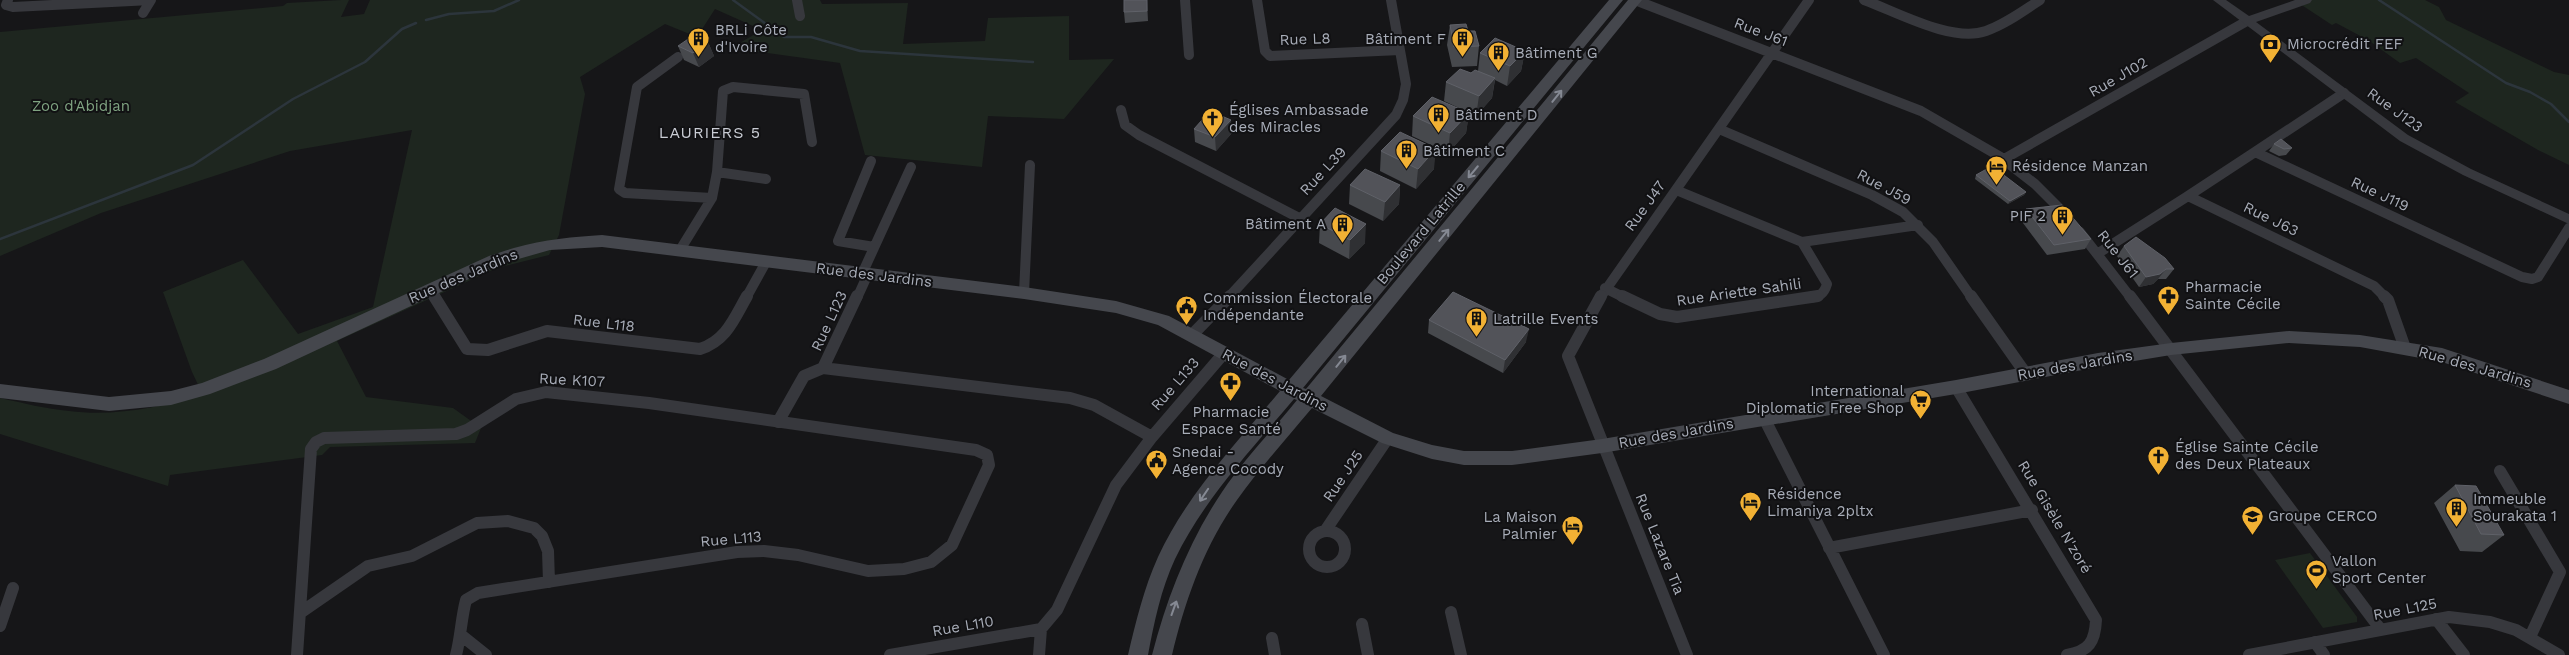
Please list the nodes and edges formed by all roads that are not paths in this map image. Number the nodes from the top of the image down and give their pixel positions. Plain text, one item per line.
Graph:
1 (8, 0) edge
2 (151, 0) edge
3 (797, 0) edge
4 (1185, 0) edge
5 (1257, 0) edge
6 (1391, 0) edge
7 (1616, 0) edge
8 (1635, 0) edge
9 (1809, 0) edge
10 (1864, 0) edge
11 (2040, 0) edge
12 (2218, 0) edge
13 (2306, 0) edge
14 (80, 2) edge
15 (143, 13) dead end
16 (800, 16) dead end
17 (2247, 21) junction
18 (1400, 50) junction
19 (1771, 53) junction
20 (1189, 54) dead end
21 (678, 57) edge
22 (2344, 93) junction
23 (1121, 110) dead end
24 (1719, 129) junction
25 (812, 142) dead end
26 (2254, 152) junction
27 (2004, 159) junction
28 (871, 161) dead end
29 (1030, 165) dead end
30 (911, 167) dead end
31 (717, 172) junction
32 (766, 179) dead end
33 (1676, 190) junction
34 (2188, 196) junction
35 (712, 198) junction
36 (1300, 219) junction
37 (2569, 219) edge
38 (1918, 225) junction
39 (2569, 228) edge
40 (1802, 242) junction
41 (874, 247) junction
42 (680, 250) junction
43 (2097, 254) junction
44 (766, 262) junction
45 (865, 274) junction
46 (430, 288) junction
47 (1605, 288) junction
48 (1024, 293) junction
49 (1192, 334) junction
50 (2405, 348) junction
51 (2171, 349) junction
52 (1224, 353) junction
53 (823, 368) junction
54 (2026, 374) junction
55 (1956, 387) junction
56 (1290, 389) junction
57 (0, 391) edge
58 (2569, 397) edge
59 (1310, 399) junction
60 (1764, 418) junction
61 (778, 422) junction
62 (1152, 437) junction
63 (1388, 438) junction
64 (1602, 446) junction
65 (987, 455) joint
66 (2500, 471) dead end
67 (2032, 510) junction
68 (1325, 531) dead end
69 (1829, 548) junction
70 (2564, 572) edge
71 (549, 582) junction
72 (13, 588) dead end
73 (300, 612) junction
74 (1451, 612) dead end
75 (2436, 619) junction
76 (1362, 624) dead end
77 (0, 626) edge
78 (1040, 629) junction
79 (2381, 630) junction
80 (460, 635) junction
81 (1272, 638) dead end
82 (2530, 638) junction
83 (2315, 642) junction
84 (297, 655) edge
85 (456, 655) edge
86 (486, 655) edge
87 (890, 655) edge
88 (1039, 655) edge
89 (1138, 655) edge
90 (1162, 655) edge
91 (1275, 655) edge
92 (1368, 655) edge
93 (1461, 655) edge
94 (1686, 655) edge
95 (1884, 655) edge
96 (2067, 655) edge
97 (2249, 655) edge
98 (2324, 655) edge
99 (2464, 655) edge
100 (2559, 655) edge

1 - 14 street
2 - 14 street
2 - 15 street
3 - 16 street
4 - 20 street
5 - 18 street, Rue L8
6 - 18 street, Rue L39
7 -> 56 main road, Boulevard Latrille
8 - 19 street, Rue J61
59 -> 8 main road, Boulevard Latrille
9 - 19 street, Rue J47
10 - 11 street
12 - 17 street, Rue J123
13 - 17 street
17 - 22 street, Rue J123
17 - 27 street, Rue J102
18 - 36 street, Rue L39
19 - 24 street, Rue J47
19 - 27 street, Rue J61
21 - 35 street
22 - 26 street
22 - 37 street, Rue J123
23 - 36 street
24 - 33 street, Rue J47
24 - 38 street, Rue J59
25 - 31 street
26 - 34 street
26 - 39 street, Rue J119
27 - 43 street, Rue J61
28 - 41 street
29 - 48 street
30 - 41 street, Rue L123
31 - 32 street
31 - 35 street
33 - 40 street
33 - 47 street, Rue J47
34 - 43 street
34 - 50 street, Rue J63
35 - 42 street
36 - 49 street, Rue L39
38 - 40 street
38 - 54 street, Rue J59
40 - 47 street, Rue Ariette Sahili
41 - 45 street, Rue L123
42 - 44 main road, Rue des Jardins
42 - 46 main road, Rue des Jardins
43 - 51 street, Rue J61
44 - 45 main road, Rue des Jardins
44 - 46 street, Rue L118
45 - 48 main road, Rue des Jardins
45 - 53 street, Rue L123
46 - 57 main road, Rue des Jardins
47 - 64 street, Rue J47
48 - 49 main road, Rue des Jardins
49 - 52 main road, Rue des Jardins
50 - 51 main road, Rue des Jardins
50 - 58 main road, Rue des Jardins
51 - 54 main road, Rue des Jardins
51 - 79 street, Rue J61
52 - 56 main road, Rue des Jardins
52 - 62 street, Rue L133
53 - 61 street, Rue L123
53 - 62 street
54 - 55 main road, Rue des Jardins
55 - 60 main road, Rue des Jardins
55 - 67 street, Rue Gisèle N'zoré
56 - 59 main road, Rue des Jardins
56 -> 89 main road, Boulevard Latrille
59 - 63 main road, Rue des Jardins
90 -> 59 main road, Boulevard Latrille
60 - 64 main road, Rue des Jardins
60 - 69 street
61 - 65 street, Rue K107
61 - 73 street, Rue K107
62 - 78 street, Rue L133
63 - 64 main road, Rue des Jardins
63 - 68 street, Rue J25
64 - 94 street, Rue Lazare Tia
65 - 71 street, Rue L113
66 - 70 street
67 - 69 street
67 - 96 street, Rue Gisèle N'zoré
69 - 95 street
70 - 82 street
71 - 73 street
71 - 80 street, Rue L113
72 - 77 street
73 - 84 street, Rue K107
74 - 93 street
75 - 79 street, Rue L125
75 - 82 street, Rue L125
75 - 99 street
76 - 92 street
78 - 87 street, Rue L110
78 - 88 street
79 - 83 street, Rue L125
80 - 85 street, Rue L113
80 - 86 street
81 - 91 street
82 - 100 street, Rue L125
83 - 97 street, Rue L125
83 - 98 street

